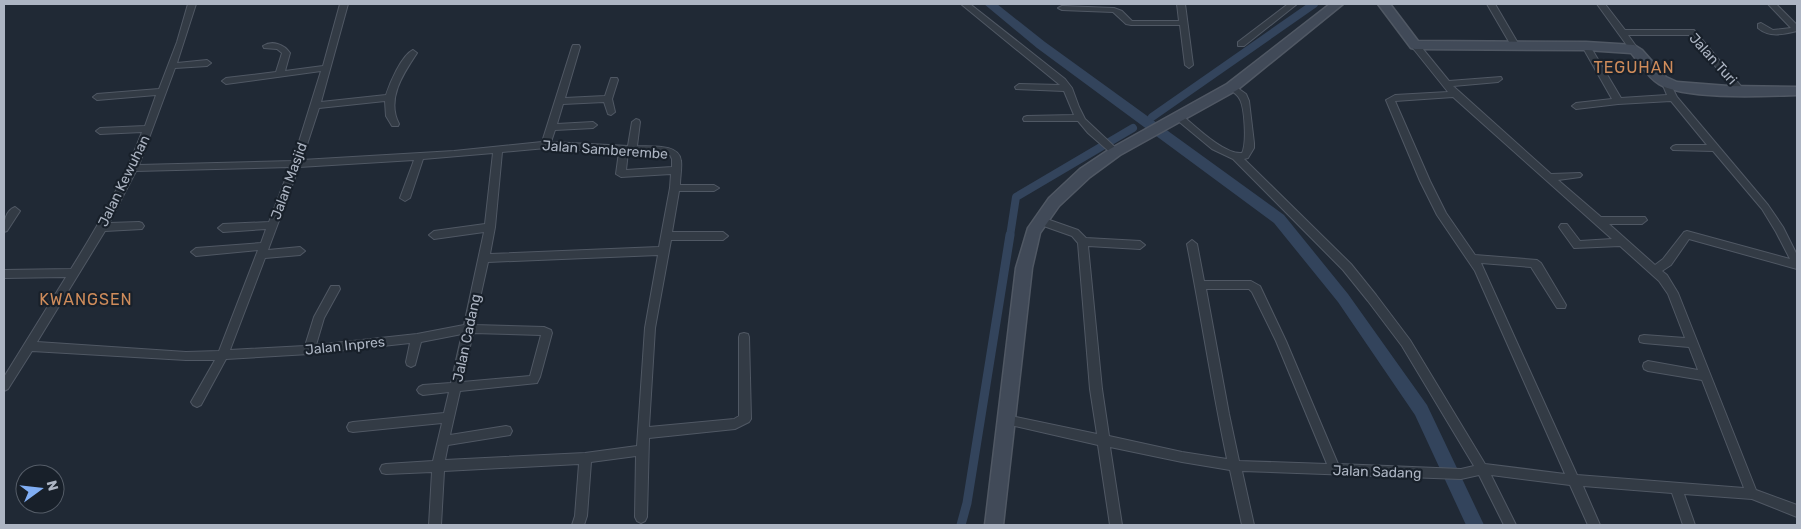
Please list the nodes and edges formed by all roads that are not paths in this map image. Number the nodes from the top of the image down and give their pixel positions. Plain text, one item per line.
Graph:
1 (192, 4) edge
2 (344, 4) edge
3 (965, 4) edge
4 (1181, 4) edge
5 (1293, 4) edge
6 (1337, 4) edge
7 (1384, 4) edge
8 (1490, 4) edge
9 (1601, 4) edge
10 (1772, 4) edge
11 (1100, 6) edge
12 (1062, 8) dead end
13 (1182, 23) junction
14 (1760, 26) dead end
15 (1797, 29) edge
16 (1623, 33) junction
17 (1241, 44) dead end
18 (1415, 45) junction
19 (1515, 45) junction
20 (267, 46) dead end
21 (1586, 46) junction
22 (576, 47) dead end
23 (1634, 49) junction
24 (413, 53) dead end
25 (207, 63) dead end
26 (1189, 65) dead end
27 (172, 66) junction
28 (327, 68) junction
29 (280, 74) junction
30 (1498, 79) dead end
31 (614, 80) dead end
32 (226, 81) dead end
33 (1446, 84) junction
34 (1666, 84) junction
35 (1019, 87) dead end
36 (1068, 88) junction
37 (1237, 91) junction
38 (1741, 91) junction
39 (162, 92) junction
40 (1796, 93) edge
41 (1455, 94) junction
42 (97, 97) dead end
43 (390, 98) junction
44 (1674, 98) junction
45 (608, 99) junction
46 (559, 101) junction
47 (1618, 101) junction
48 (316, 105) junction
49 (1576, 106) dead end
50 (611, 112) dead end
51 (1080, 118) junction
52 (1180, 118) junction
53 (1027, 119) dead end
54 (636, 122) dead end
55 (395, 124) dead end
56 (593, 124) dead end
57 (551, 127) junction
58 (149, 129) junction
59 (100, 131) dead end
60 (546, 145) junction
61 (1676, 148) dead end
62 (1715, 148) junction
63 (498, 150) junction
64 (628, 150) junction
65 (1113, 150) junction
66 (420, 156) junction
67 (1237, 157) junction
68 (296, 164) junction
69 (133, 168) junction
70 (676, 170) junction
71 (1577, 175) dead end
72 (1550, 177) junction
73 (674, 188) junction
74 (714, 188) dead end
75 (405, 198) dead end
76 (14, 210) dead end
77 (1642, 220) dead end
78 (1041, 221) junction
79 (1598, 221) junction
80 (273, 225) junction
81 (139, 226) dead end
82 (102, 227) junction
83 (490, 227) junction
84 (1564, 227) dead end
85 (4, 228) edge
86 (223, 228) dead end
87 (434, 235) dead end
88 (667, 236) junction
89 (723, 236) dead end
90 (1083, 242) junction
91 (1621, 242) junction
92 (1192, 244) dead end
93 (1140, 245) dead end
94 (263, 250) junction
95 (300, 251) dead end
96 (663, 251) junction
97 (196, 252) dead end
98 (484, 258) junction
99 (1474, 259) junction
100 (1797, 264) edge
101 (1656, 270) junction
102 (74, 273) junction
103 (4, 274) edge
104 (1200, 285) junction
105 (335, 289) dead end
106 (1561, 305) dead end
107 (467, 330) junction
108 (744, 337) dead end
109 (417, 338) junction
110 (1644, 339) dead end
111 (1693, 343) junction
112 (29, 346) junction
113 (309, 350) junction
114 (223, 355) junction
115 (411, 362) dead end
116 (1648, 366) dead end
117 (1704, 376) junction
118 (4, 386) edge
119 (456, 387) junction
120 (424, 390) dead end
121 (197, 402) dead end
122 (447, 418) junction
123 (1006, 420) junction
124 (353, 427) dead end
125 (506, 431) dead end
126 (644, 433) junction
127 (1104, 440) junction
128 (443, 441) junction
129 (642, 450) junction
130 (585, 458) junction
131 (438, 465) junction
132 (1236, 466) junction
133 (386, 469) dead end
134 (1482, 469) junction
135 (1335, 470) junction
136 (1573, 480) junction
137 (1676, 487) junction
138 (1752, 494) junction
139 (1797, 511) edge
140 (641, 517) dead end
141 (435, 525) edge
142 (578, 525) edge
143 (994, 525) edge
144 (1116, 525) edge
145 (1248, 525) edge
146 (1510, 525) edge
147 (1594, 525) edge
148 (1689, 525) edge

1 - 27 street, Jalan Kewuhan
2 - 28 street, Jalan Masjid
3 - 36 street
4 - 13 street
5 - 17 street
6 - 37 street
7 - 18 street
8 - 19 street
9 - 16 street
10 - 15 street
11 - 12 street
11 - 13 street
13 - 26 street
14 - 15 street
16 - 23 street
16 - 38 street, Jalan Turi
18 - 19 street
18 - 33 street
19 - 21 street
20 - 29 street
21 - 23 street
21 - 47 street
22 - 46 street
23 - 34 street
24 - 43 street
25 - 27 street
27 - 39 street, Jalan Kewuhan
28 - 29 street
28 - 48 street, Jalan Masjid
29 - 32 street
30 - 33 street
31 - 45 street
33 - 41 street
34 - 38 street
34 - 44 street
35 - 36 street
36 - 51 street
37 - 52 street
37 - 67 street
38 - 40 street
39 - 42 street
39 - 58 street, Jalan Kewuhan
41 - 72 street
41 - 99 street
43 - 48 street
43 - 55 street
44 - 47 street
44 - 62 street
45 - 46 street
45 - 50 street
46 - 57 street
47 - 49 street
48 - 68 street, Jalan Masjid
51 - 53 street
51 - 65 street
52 - 65 street
52 - 67 street
54 - 64 street
56 - 57 street
57 - 60 street
58 - 59 street
58 - 69 street, Jalan Kewuhan
60 - 63 street, Jalan Samberembe
60 - 64 street, Jalan Samberembe
61 - 62 street
62 - 100 street
63 - 66 street, Jalan Samberembe
63 - 83 street, Jalan Cadang
64 - 70 street, Jalan Samberembe
64 - 70 street
65 - 78 street
66 - 68 street, Jalan Samberembe
66 - 75 street
67 - 134 street
68 - 69 street, Jalan Samberembe
68 - 80 street, Jalan Masjid
69 - 82 street, Jalan Kewuhan
70 - 73 street, Jalan Samberembe
71 - 72 street
72 - 79 street
73 - 74 street
73 - 88 street, Jalan Samberembe
76 - 85 street
77 - 79 street
78 - 90 street
78 - 123 street
79 - 91 street
80 - 86 street
80 - 94 street, Jalan Masjid
81 - 82 street
82 - 102 street, Jalan Kewuhan
83 - 87 street
83 - 98 street, Jalan Cadang
84 - 91 street
88 - 89 street
88 - 96 street, Jalan Samberembe
90 - 93 street
90 - 127 street
91 - 101 street
92 - 104 street
94 - 95 street
94 - 97 street
94 - 114 street, Jalan Masjid
96 - 98 street
96 - 126 street, Jalan Samberembe
98 - 107 street, Jalan Cadang
99 - 106 street
99 - 136 street
100 - 101 street
101 - 111 street
102 - 103 street
102 - 112 street, Jalan Kewuhan
104 - 132 street
104 - 135 street
105 - 113 street
107 - 109 street, Jalan Inpres
107 - 119 street, Jalan Cadang
107 - 119 street, Jalan Inpres
108 - 126 street
109 - 113 street, Jalan Inpres
109 - 115 street
110 - 111 street
111 - 117 street
112 - 114 street, Jalan Inpres
112 - 118 street, Jalan Kewuhan
113 - 114 street, Jalan Inpres
114 - 121 street, Jalan Masjid
116 - 117 street
117 - 138 street
119 - 120 street
119 - 122 street, Jalan Cadang
122 - 124 street
122 - 128 street, Jalan Cadang
123 - 127 street, Jalan Sadang
123 - 143 street
125 - 128 street
126 - 129 street, Jalan Samberembe
127 - 132 street, Jalan Sadang
127 - 144 street
128 - 131 street, Jalan Cadang
129 - 130 street
129 - 140 street, Jalan Samberembe
130 - 131 street
130 - 142 street
131 - 133 street
131 - 141 street, Jalan Cadang
132 - 135 street, Jalan Sadang
132 - 145 street
134 - 135 street, Jalan Sadang
134 - 136 street, Jalan Sadang
134 - 146 street
136 - 137 street, Jalan Sadang
136 - 147 street
137 - 138 street, Jalan Sadang
137 - 148 street
138 - 139 street, Jalan Sadang

